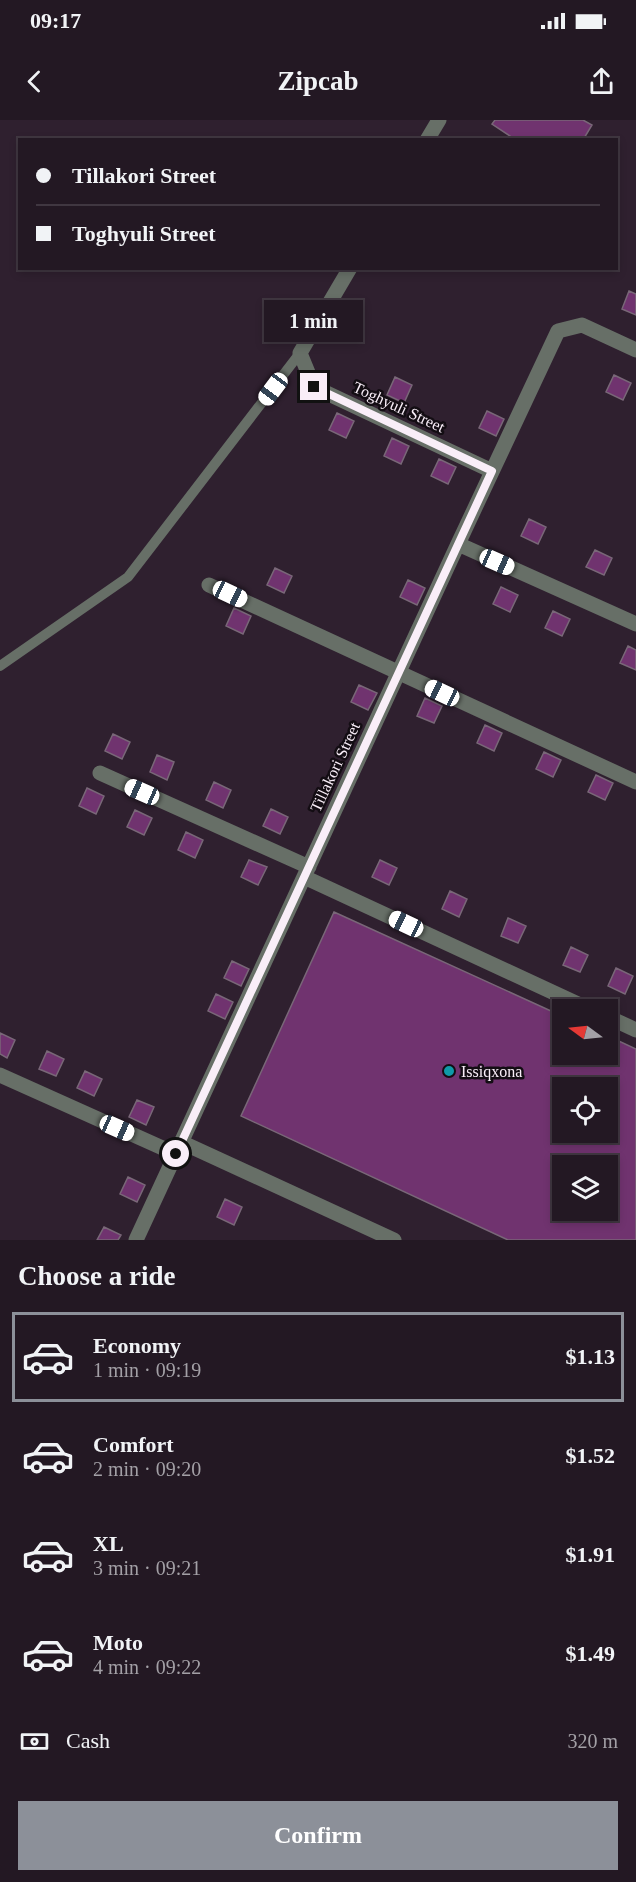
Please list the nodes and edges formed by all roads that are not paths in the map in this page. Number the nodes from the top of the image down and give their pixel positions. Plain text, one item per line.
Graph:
1 (439, 120) edge
2 (429, 138) edge
3 (349, 270) edge
4 (636, 350) edge
5 (300, 353) junction
6 (492, 471) junction
7 (458, 544) junction
8 (209, 585) dead end
9 (636, 624) edge
10 (0, 666) edge
11 (398, 673) junction
12 (100, 773) dead end
13 (636, 782) edge
14 (306, 872) junction
15 (568, 999) edge
16 (618, 1022) edge
17 (636, 1030) edge
18 (0, 1075) edge
19 (178, 1148) junction
20 (136, 1240) edge
21 (394, 1240) edge

1 - 2 street
3 - 5 street
4 - 6 street, Tillakori Street
5 - 6 street, Toghyuli Street
5 - 10 lane
6 - 7 street, Tillakori Street
7 - 9 street
7 - 11 street, Tillakori Street
8 - 11 street
11 - 13 street
11 - 14 street, Tillakori Street
12 - 14 street
14 - 15 street
14 - 19 street, Tillakori Street
16 - 17 street
18 - 19 street
19 - 20 street, Tillakori Street
19 - 21 street

